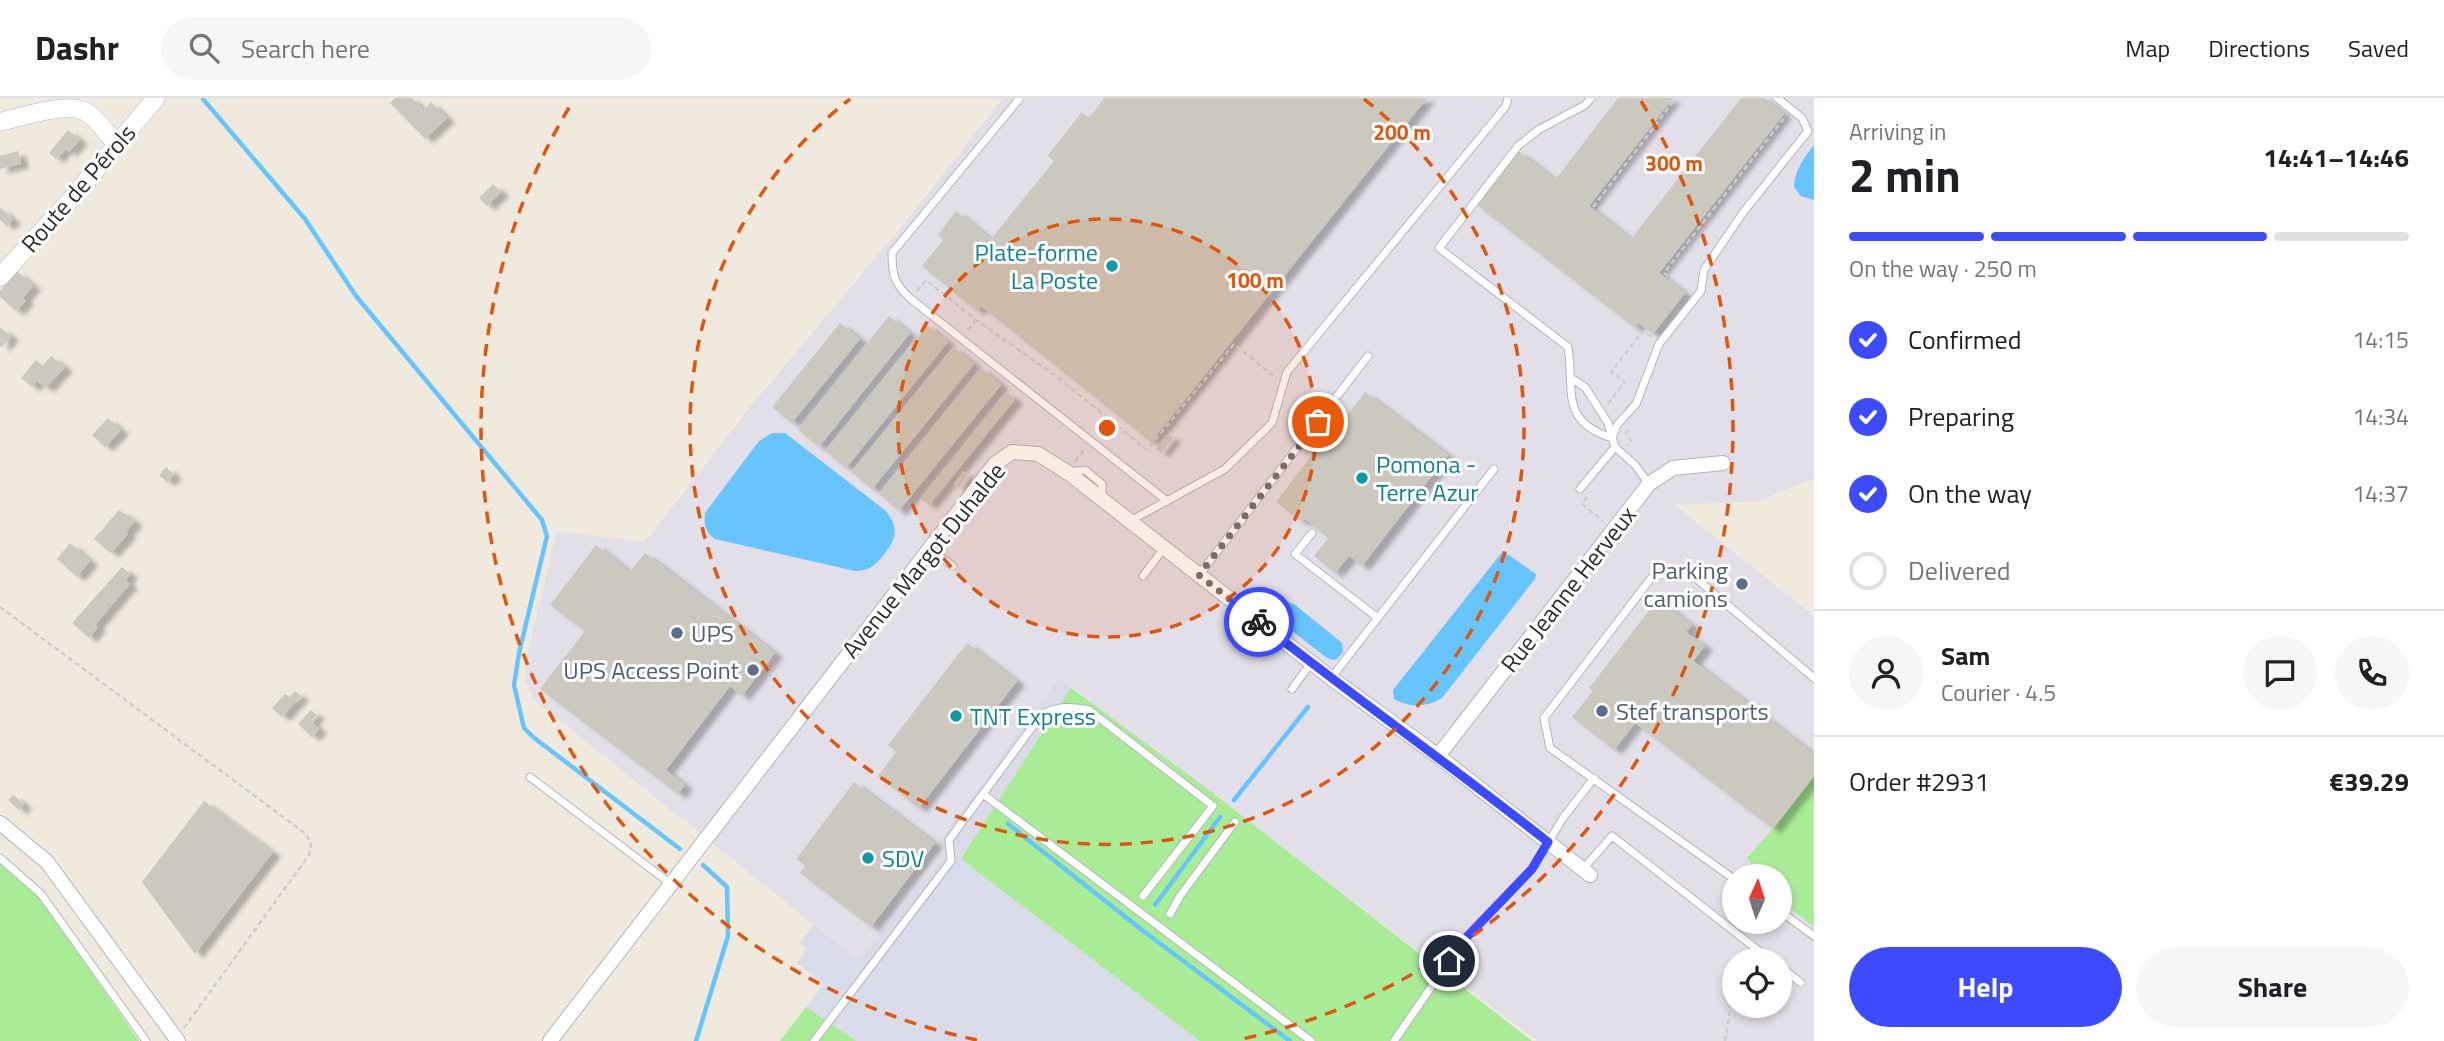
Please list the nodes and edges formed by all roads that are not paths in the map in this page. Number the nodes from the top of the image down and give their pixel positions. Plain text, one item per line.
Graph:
1 (79, 98) edge
2 (154, 98) edge
3 (1020, 98) edge
4 (1507, 98) edge
5 (1591, 98) edge
6 (1777, 98) edge
7 (54, 109) junction
8 (0, 122) edge
9 (116, 144) junction
10 (0, 277) edge
11 (1368, 356) dead end
12 (1572, 379) junction
13 (1613, 443) junction
14 (1723, 463) dead end
15 (1494, 469) dead end
16 (1649, 484) junction
17 (1580, 489) dead end
18 (1167, 501) junction
19 (1129, 521) junction
20 (1311, 533) dead end
21 (1164, 548) junction
22 (928, 549) junction
23 (953, 566) dead end
24 (1199, 575) junction
25 (1143, 576) dead end
26 (1378, 618) junction
27 (1311, 663) junction
28 (1331, 678) junction
29 (1814, 678) edge
30 (1292, 689) dead end
31 (1438, 756) junction
32 (530, 777) dead end
33 (1594, 778) junction
34 (983, 794) junction
35 (1235, 822) dead end
36 (0, 823) edge
37 (1548, 842) junction
38 (0, 858) edge
39 (1722, 870) edge
40 (1587, 873) joint
41 (671, 884) junction
42 (1143, 896) dead end
43 (1170, 914) dead end
44 (1792, 920) edge
45 (1814, 936) edge
46 (1755, 948) edge
47 (1792, 976) edge
48 (1801, 983) dead end
49 (177, 1040) edge
50 (146, 1041) edge
51 (550, 1041) edge
52 (814, 1041) edge
53 (1311, 1041) edge
54 (1394, 1041) edge

1 - 7 street
2 - 9 street, Route de Pérols
3 - 18 lane
4 - 18 lane
5 - 12 lane
6 - 13 lane
7 - 8 street
7 - 9 street
9 - 10 street, Route de Pérols
11 - 24 lane
12 - 13 lane
12 - 13 lane
13 - 16 lane
13 - 17 lane
14 - 16 street, Rue Jeanne Herveux
15 - 26 lane
16 - 31 street, Rue Jeanne Herveux
18 - 19 lane
19 - 21 street, Avenue Margot Duhalde
19 - 22 street, Avenue Margot Duhalde
20 - 26 lane
21 - 24 street, Avenue Margot Duhalde
21 - 25 lane
22 - 23 lane
22 - 41 street, Avenue Margot Duhalde
24 - 27 street, Avenue Margot Duhalde
26 - 28 lane
27 - 28 street, Avenue Margot Duhalde
27 - 30 lane
28 - 31 street, Avenue Margot Duhalde
29 - 33 lane
31 - 37 street, Avenue Margot Duhalde
32 - 41 lane
33 - 37 lane
33 - 39 lane
34 - 42 lane
34 - 52 lane
34 - 53 lane
35 - 43 lane
36 - 49 street
37 - 40 street, Avenue Margot Duhalde
37 - 54 lane
38 - 50 lane
40 - 46 lane
41 - 51 street, Avenue Margot Duhalde
44 - 45 lane
47 - 48 lane

